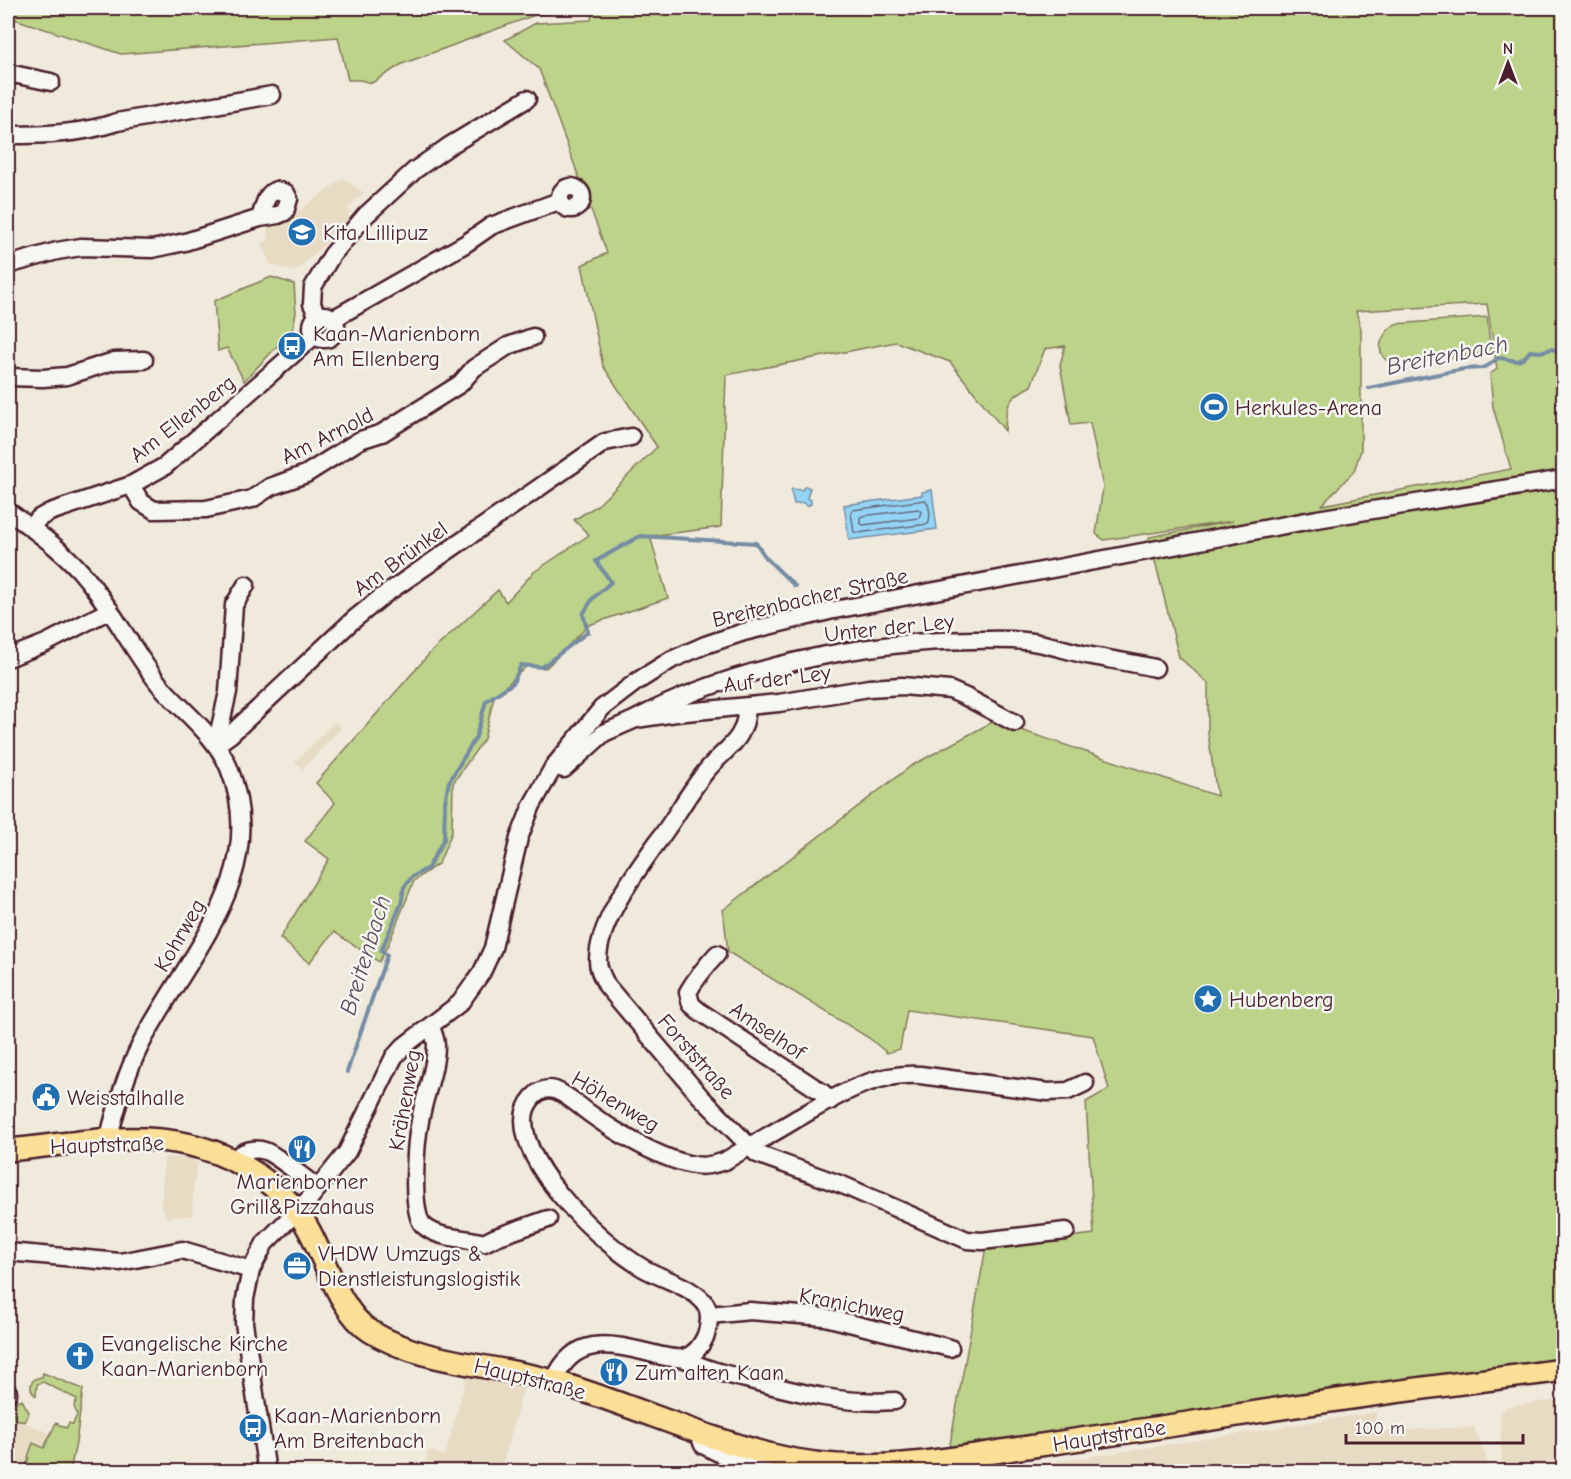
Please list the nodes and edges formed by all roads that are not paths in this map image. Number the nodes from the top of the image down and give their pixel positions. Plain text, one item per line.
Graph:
1 (8, 73) edge
2 (51, 82) dead end
3 (272, 96) dead end
4 (527, 99) dead end
5 (8, 135) edge
6 (559, 201) dead end
7 (260, 218) dead end
8 (8, 265) edge
9 (325, 318) junction
10 (533, 337) dead end
11 (144, 360) dead end
12 (8, 376) edge
13 (631, 437) dead end
14 (1563, 479) edge
15 (131, 485) junction
16 (8, 511) edge
17 (31, 528) junction
18 (246, 585) dead end
19 (110, 610) junction
20 (8, 658) edge
21 (1155, 668) dead end
22 (747, 707) junction
23 (636, 719) junction
24 (1015, 723) dead end
25 (216, 745) junction
26 (554, 766) junction
27 (717, 954) dead end
28 (431, 1027) junction
29 (1085, 1083) dead end
30 (830, 1101) junction
31 (108, 1141) junction
32 (748, 1146) junction
33 (8, 1150) edge
34 (234, 1160) junction
35 (318, 1188) junction
36 (297, 1210) junction
37 (548, 1219) dead end
38 (1066, 1231) dead end
39 (8, 1252) edge
40 (251, 1270) junction
41 (710, 1316) junction
42 (950, 1348) dead end
43 (683, 1359) junction
44 (1563, 1370) edge
45 (554, 1381) junction
46 (896, 1401) dead end
47 (698, 1431) junction
48 (267, 1472) edge
49 (769, 1472) edge

1 - 2 street
3 - 5 street
4 - 9 street, Am Ellenberg
6 - 9 street
7 - 8 street
9 - 15 street, Am Ellenberg
10 - 15 street, Am Arnold
11 - 12 street
13 - 25 street, Am Brünkel
14 - 26 street, Breitenbacher Straße
15 - 17 street, Am Ellenberg
16 - 17 street, Kohrweg
17 - 19 street, Kohrweg
18 - 25 street
19 - 20 street
19 - 25 street, Kohrweg
21 - 23 street, Unter der Ley
22 - 23 street, Auf der Ley
22 - 24 street, Auf der Ley
22 - 32 street, Forststraße
23 - 26 street, Auf der Ley
25 - 31 street, Kohrweg
26 - 28 street, Breitenbacher Straße
27 - 30 street, Amselhof
28 - 35 street, Breitenbacher Straße
28 - 37 street, Krähenweg
29 - 30 street, Höhenweg
30 - 32 street, Höhenweg
31 - 33 main road, Hauptstraße
31 - 34 main road, Hauptstraße
32 - 38 street, Forststraße
32 - 41 street, Höhenweg
34 - 35 street
34 - 36 main road, Hauptstraße
35 - 36 street, Breitenbacher Straße
36 - 40 street, Breitenbacher Straße
36 - 45 main road, Hauptstraße
39 - 40 street
40 - 48 street, Breitenbacher Straße
41 - 42 street, Kranichweg
41 - 43 street
43 - 45 street
43 - 46 street
44 - 47 main road, Hauptstraße
45 - 47 main road, Hauptstraße
47 - 49 street

